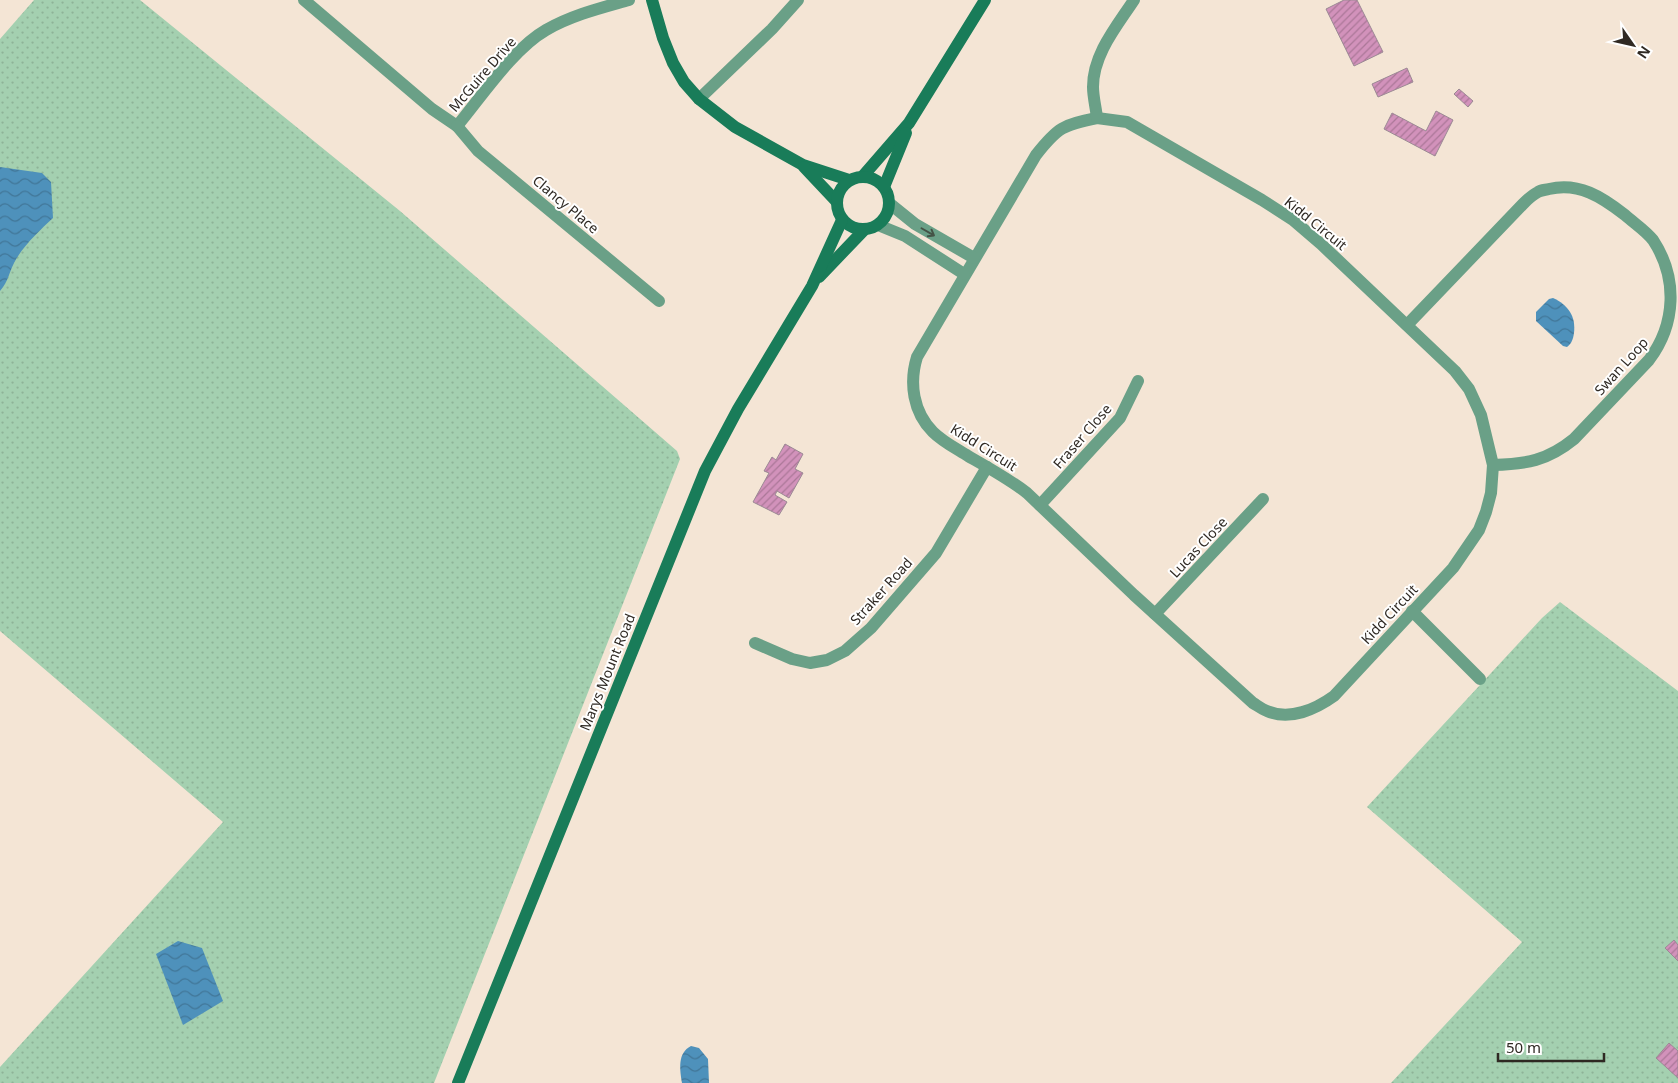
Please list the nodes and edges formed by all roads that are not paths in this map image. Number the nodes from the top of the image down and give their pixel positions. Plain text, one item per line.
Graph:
1 (630, 0) edge
2 (652, 0) edge
3 (798, 0) edge
4 (985, 0) edge
5 (1134, 0) edge
6 (309, 2) edge
7 (698, 99) junction
8 (1098, 118) junction
9 (909, 123) junction
10 (457, 126) junction
11 (803, 165) junction
12 (862, 176) junction
13 (849, 180) junction
14 (884, 188) junction
15 (836, 201) junction
16 (889, 203) junction
17 (842, 220) junction
18 (878, 225) junction
19 (864, 230) junction
20 (974, 258) junction
21 (964, 274) junction
22 (812, 286) junction
23 (659, 301) dead end
24 (1407, 325) junction
25 (1138, 381) dead end
26 (1492, 465) junction
27 (987, 467) junction
28 (1263, 499) dead end
29 (1040, 504) junction
30 (1412, 611) junction
31 (1155, 614) junction
32 (755, 642) dead end
33 (1480, 679) dead end
34 (458, 1083) edge

1 - 10 street, McGuire Drive
2 - 7 street
3 - 7 street
4 - 9 street
5 - 8 street
6 - 10 street, McGuire Drive
7 - 11 street
8 - 20 street, Kidd Circuit
8 - 24 street, Kidd Circuit
9 - 12 street
9 - 14 street
10 - 23 street, Clancy Place
11 - 13 street
11 - 15 street
12 - 13 street
12 - 14 street
13 - 15 street
14 - 16 street
15 - 17 street
16 - 18 street
16 -> 20 street
17 - 19 street
17 - 22 street, Marys Mount Road
18 - 19 street
18 - 21 street
19 - 22 street, Marys Mount Road
20 - 21 street, Kidd Circuit
21 - 27 street, Kidd Circuit
22 - 34 street, Marys Mount Road
24 - 26 street, Kidd Circuit
24 - 26 street, Swan Loop
25 - 29 street, Fraser Close
26 - 30 street, Kidd Circuit
27 - 29 street, Kidd Circuit
27 - 32 street, Straker Road
28 - 31 street, Lucas Close
29 - 31 street, Kidd Circuit
30 - 31 street, Kidd Circuit
30 - 33 street

